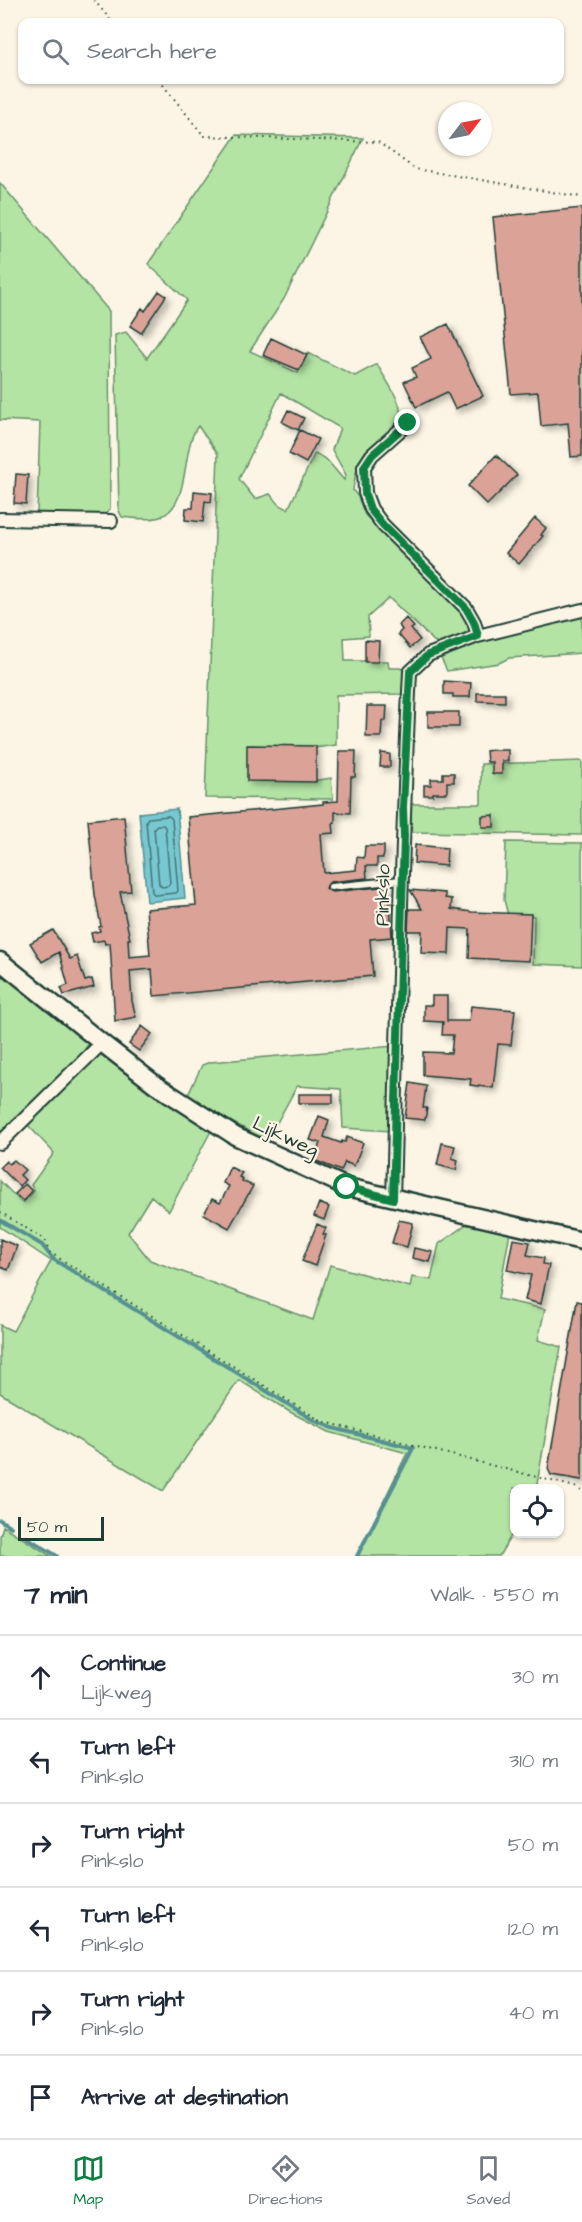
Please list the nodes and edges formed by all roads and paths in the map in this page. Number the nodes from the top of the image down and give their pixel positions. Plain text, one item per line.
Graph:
1 (94, 0) edge
2 (109, 18) edge
3 (162, 84) edge
4 (582, 197) edge
5 (408, 423) dead end
6 (0, 519) edge
7 (111, 520) dead end
8 (582, 610) edge
9 (478, 636) junction
10 (401, 880) junction
11 (331, 887) dead end
12 (0, 961) edge
13 (102, 1043) junction
14 (0, 1143) edge
15 (393, 1199) junction
16 (0, 1212) edge
17 (582, 1241) edge
18 (582, 1491) edge

1 - 2 path
3 - 4 path
5 - 9 street
6 - 7 street
8 - 9 street, Pinkslo
9 - 10 street, Pinkslo
10 - 11 lane
10 - 15 street, Pinkslo
12 - 13 street, Lijkweg
13 - 14 street
13 - 15 street, Lijkweg
15 - 17 street, Lijkweg
16 - 18 path

